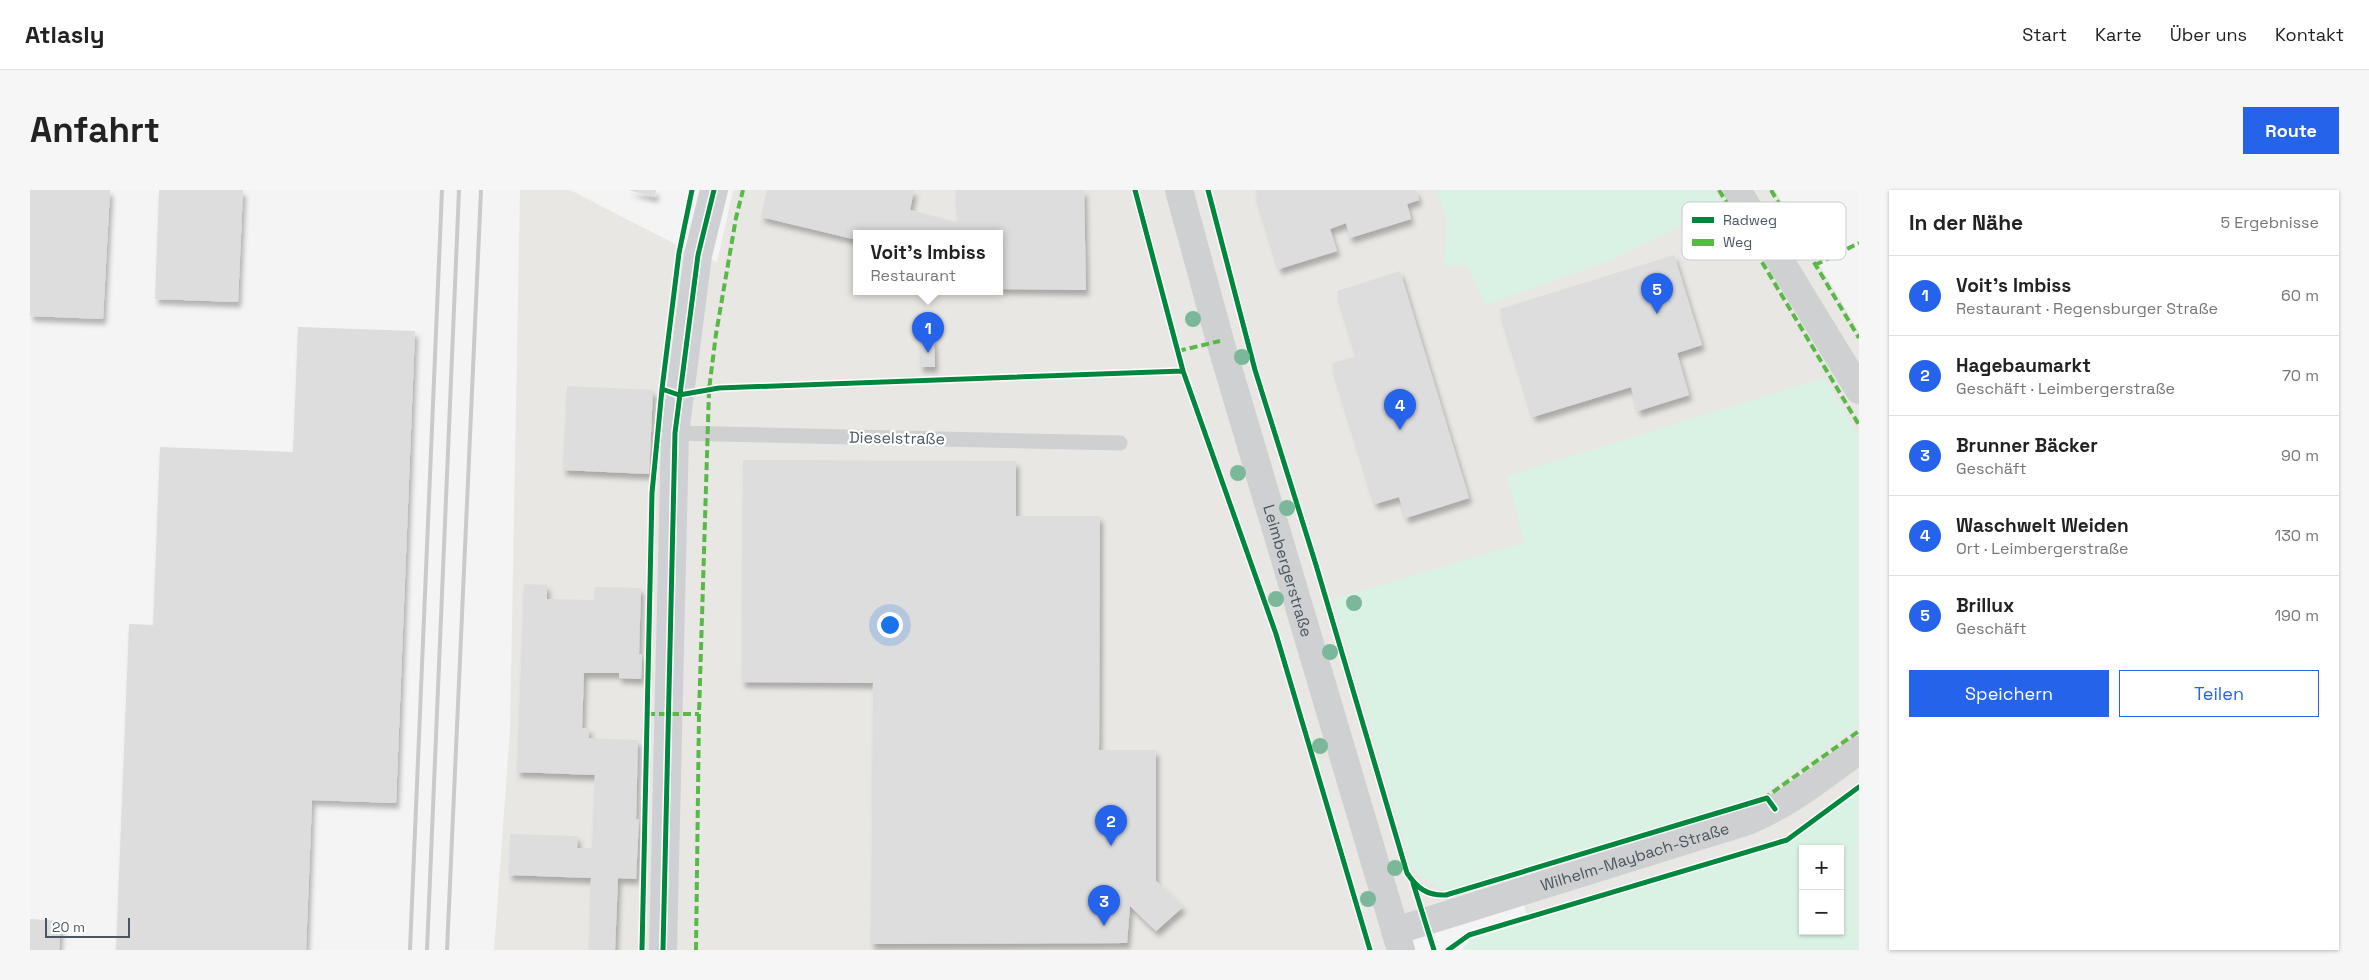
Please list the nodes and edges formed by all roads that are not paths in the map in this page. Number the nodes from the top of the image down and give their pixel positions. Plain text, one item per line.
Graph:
1 (714, 190) edge
2 (1179, 190) edge
3 (1737, 190) edge
4 (1744, 202) edge
5 (1780, 260) edge
6 (1859, 390) edge
7 (675, 433) junction
8 (1120, 442) dead end
9 (1859, 750) edge
10 (1398, 941) edge
11 (662, 950) edge

1 - 7 main road
2 - 10 street, Leimbergerstraße
3 - 4 street
5 - 6 street
7 - 8 lane, Dieselstraße
7 - 11 main road
9 - 10 street, Wilhelm-Maybach-Straße

